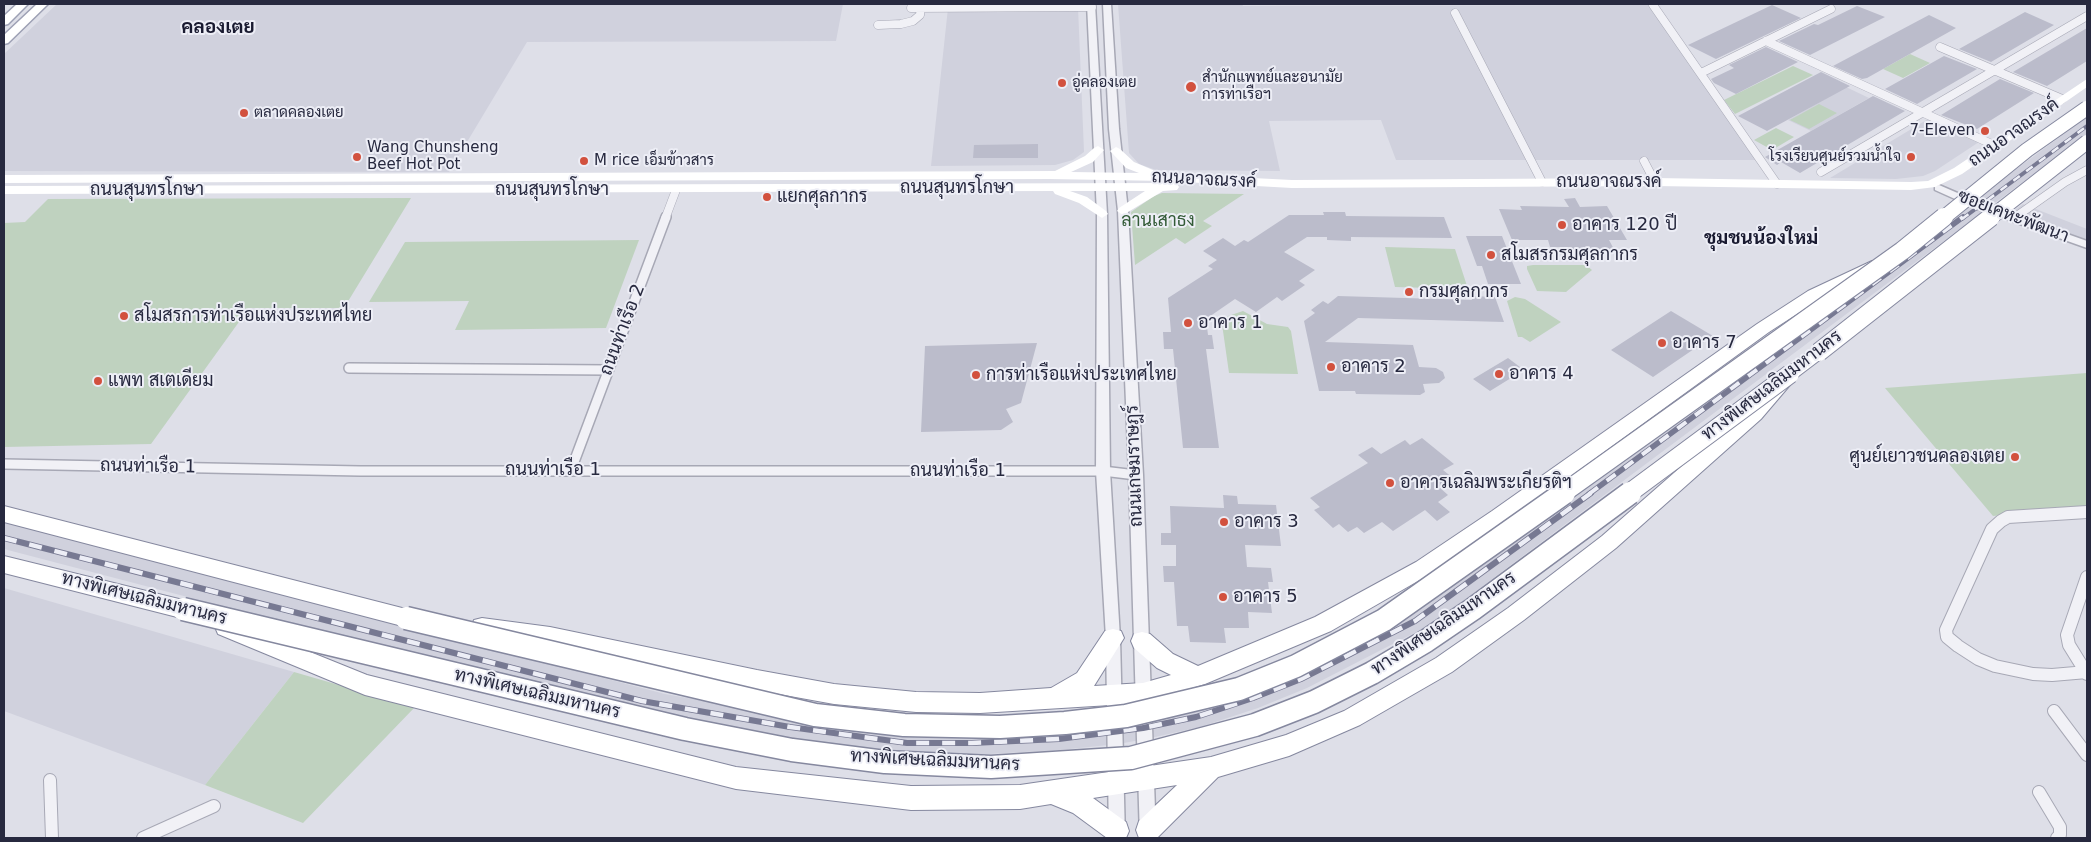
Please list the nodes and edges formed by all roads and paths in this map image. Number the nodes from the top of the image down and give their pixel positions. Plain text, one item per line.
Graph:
1 (14, 4) edge
2 (23, 4) edge
3 (34, 4) edge
4 (43, 4) edge
5 (1107, 4) edge
6 (1092, 5) edge
7 (1653, 5) edge
8 (911, 8) dead end
9 (921, 8) junction
10 (1831, 9) dead end
11 (4, 13) edge
12 (1455, 13) dead end
13 (2087, 16) edge
14 (4, 22) edge
15 (878, 25) dead end
16 (4, 32) edge
17 (4, 40) edge
18 (1766, 41) junction
19 (1940, 47) dead end
20 (1094, 57) junction
21 (1110, 57) junction
22 (1995, 70) junction
23 (1700, 73) junction
24 (2087, 82) edge
25 (2087, 91) edge
26 (2067, 100) junction
27 (2087, 108) edge
28 (1923, 112) junction
29 (2087, 142) edge
30 (1996, 146) junction
31 (1098, 150) junction
32 (1116, 150) junction
33 (1644, 161) dead end
34 (2087, 170) edge
35 (1822, 172) dead end
36 (1055, 175) junction
37 (323, 178) junction
38 (4, 179) edge
39 (1100, 181) junction
40 (1120, 182) junction
41 (1164, 182) junction
42 (1542, 182) junction
43 (1656, 182) junction
44 (4, 184) edge
45 (1778, 184) junction
46 (1935, 186) junction
47 (1046, 187) junction
48 (4, 190) edge
49 (676, 190) junction
50 (1123, 211) junction
51 (1102, 214) junction
52 (2014, 218) junction
53 (2087, 245) edge
54 (1902, 251) junction
55 (349, 368) dead end
56 (608, 370) junction
57 (1790, 374) junction
58 (4, 464) edge
59 (571, 470) junction
60 (1103, 471) junction
61 (1136, 475) junction
62 (2087, 512) edge
63 (4, 514) edge
64 (4, 564) edge
65 (2087, 577) edge
66 (183, 609) junction
67 (406, 618) junction
68 (1113, 638) junction
69 (1142, 641) junction
70 (1444, 665) joint
71 (2087, 672) edge
72 (1197, 677) junction
73 (1143, 693) junction
74 (1114, 696) junction
75 (1054, 699) junction
76 (2054, 711) dead end
77 (2087, 755) edge
78 (1211, 768) junction
79 (1145, 779) junction
80 (50, 780) dead end
81 (1116, 784) junction
82 (2039, 792) dead end
83 (1052, 793) junction
84 (214, 806) dead end
85 (1148, 834) edge
86 (1117, 835) edge
87 (52, 838) edge
88 (143, 838) edge
89 (2057, 838) edge

1 - 11 main road
2 - 14 main road
3 - 16 main road
4 - 17 main road
5 - 21 street, ถนนเกษมราษฎร์
6 - 9 street
6 - 20 street, ถนนเกษมราษฎร์
7 - 23 street
8 - 9 street
9 - 15 street
10 - 18 street
12 - 42 street
13 - 22 street
18 - 23 street
18 - 28 street
19 - 22 street
20 - 21 street
20 - 31 street, ถนนเกษมราษฎร์
21 - 32 street, ถนนเกษมราษฎร์
22 - 26 street
22 - 28 street
23 - 45 street
24 - 26 main road, ถนนอาจณรงค์
25 - 26 main road, ถนนอาจณรงค์
26 - 30 main road, ถนนอาจณรงค์
26 - 46 main road, ถนนอาจณรงค์
27 - 54 highway, ทางพิเศษเฉลิมมหานคร, bridge
28 - 30 street
28 - 35 street
29 - 57 highway, ทางพิเศษเฉลิมมหานคร, bridge
30 - 46 main road, ถนนอาจณรงค์
31 - 36 main road
31 - 39 street, ถนนเกษมราษฎร์
32 - 40 street, ถนนเกษมราษฎร์
32 - 41 main road
33 - 43 street
34 - 52 street
36 - 37 main road, ถนนสุนทรโกษา
36 - 39 main road, ถนนสุนทรโกษา
37 - 38 main road, ถนนสุนทรโกษา
37 - 44 main road
39 - 40 main road, ถนนอาจณรงค์
39 - 47 main road, ถนนสุนทรโกษา
39 - 51 street, ถนนเกษมราษฎร์
40 - 41 main road, ถนนอาจณรงค์
40 - 50 street, ถนนเกษมราษฎร์
41 - 42 main road, ถนนอาจณรงค์
41 - 46 main road, ถนนอาจณรงค์
41 - 50 main road
42 - 43 main road, ถนนอาจณรงค์
43 - 45 main road, ถนนอาจณรงค์
45 - 46 main road, ถนนอาจณรงค์
46 - 52 street, ซอยเคหะพัฒนา
47 - 49 main road, ถนนสุนทรโกษา
47 - 51 main road
48 - 49 main road, ถนนสุนทรโกษา
49 - 56 street, ถนนท่าเรือ 2
50 - 61 street, ถนนเกษมราษฎร์
51 - 60 street, ถนนเกษมราษฎร์
52 - 53 street, ซอยเคหะพัฒนา
54 - 67 highway, ทางพิเศษเฉลิมมหานคร, bridge
54 - 72 highway, bridge
55 - 56 street
56 - 59 street, ถนนท่าเรือ 2
57 - 66 highway, ทางพิเศษเฉลิมมหานคร, bridge
57 - 70 highway, bridge
58 - 59 street, ถนนท่าเรือ 1
59 - 60 street, ถนนท่าเรือ 1
60 - 61 street, ถนนท่าเรือ 1
60 - 68 street, ถนนเกษมราษฎร์
61 - 69 street, ถนนเกษมราษฎร์
62 - 71 street
63 - 67 highway, ทางพิเศษเฉลิมมหานคร
64 - 66 highway, ทางพิเศษเฉลิมมหานคร
65 - 71 street
66 - 83 highway, bridge
67 - 75 highway, bridge
68 - 74 street, ถนนเกษมราษฎร์
68 - 75 highway
69 - 72 highway
69 - 73 street, ถนนเกษมราษฎร์
70 - 78 highway
72 - 73 highway
73 - 74 highway
73 - 79 street, ถนนเกษมราษฎร์
74 - 75 highway
74 - 81 street, ถนนเกษมราษฎร์
76 - 77 street
78 - 79 highway
78 - 85 highway
79 - 81 highway
79 - 85 street, ถนนเกษมราษฎร์
80 - 87 street
81 - 83 highway
81 - 86 street, ถนนเกษมราษฎร์
82 - 89 street
83 - 86 highway
84 - 88 street

